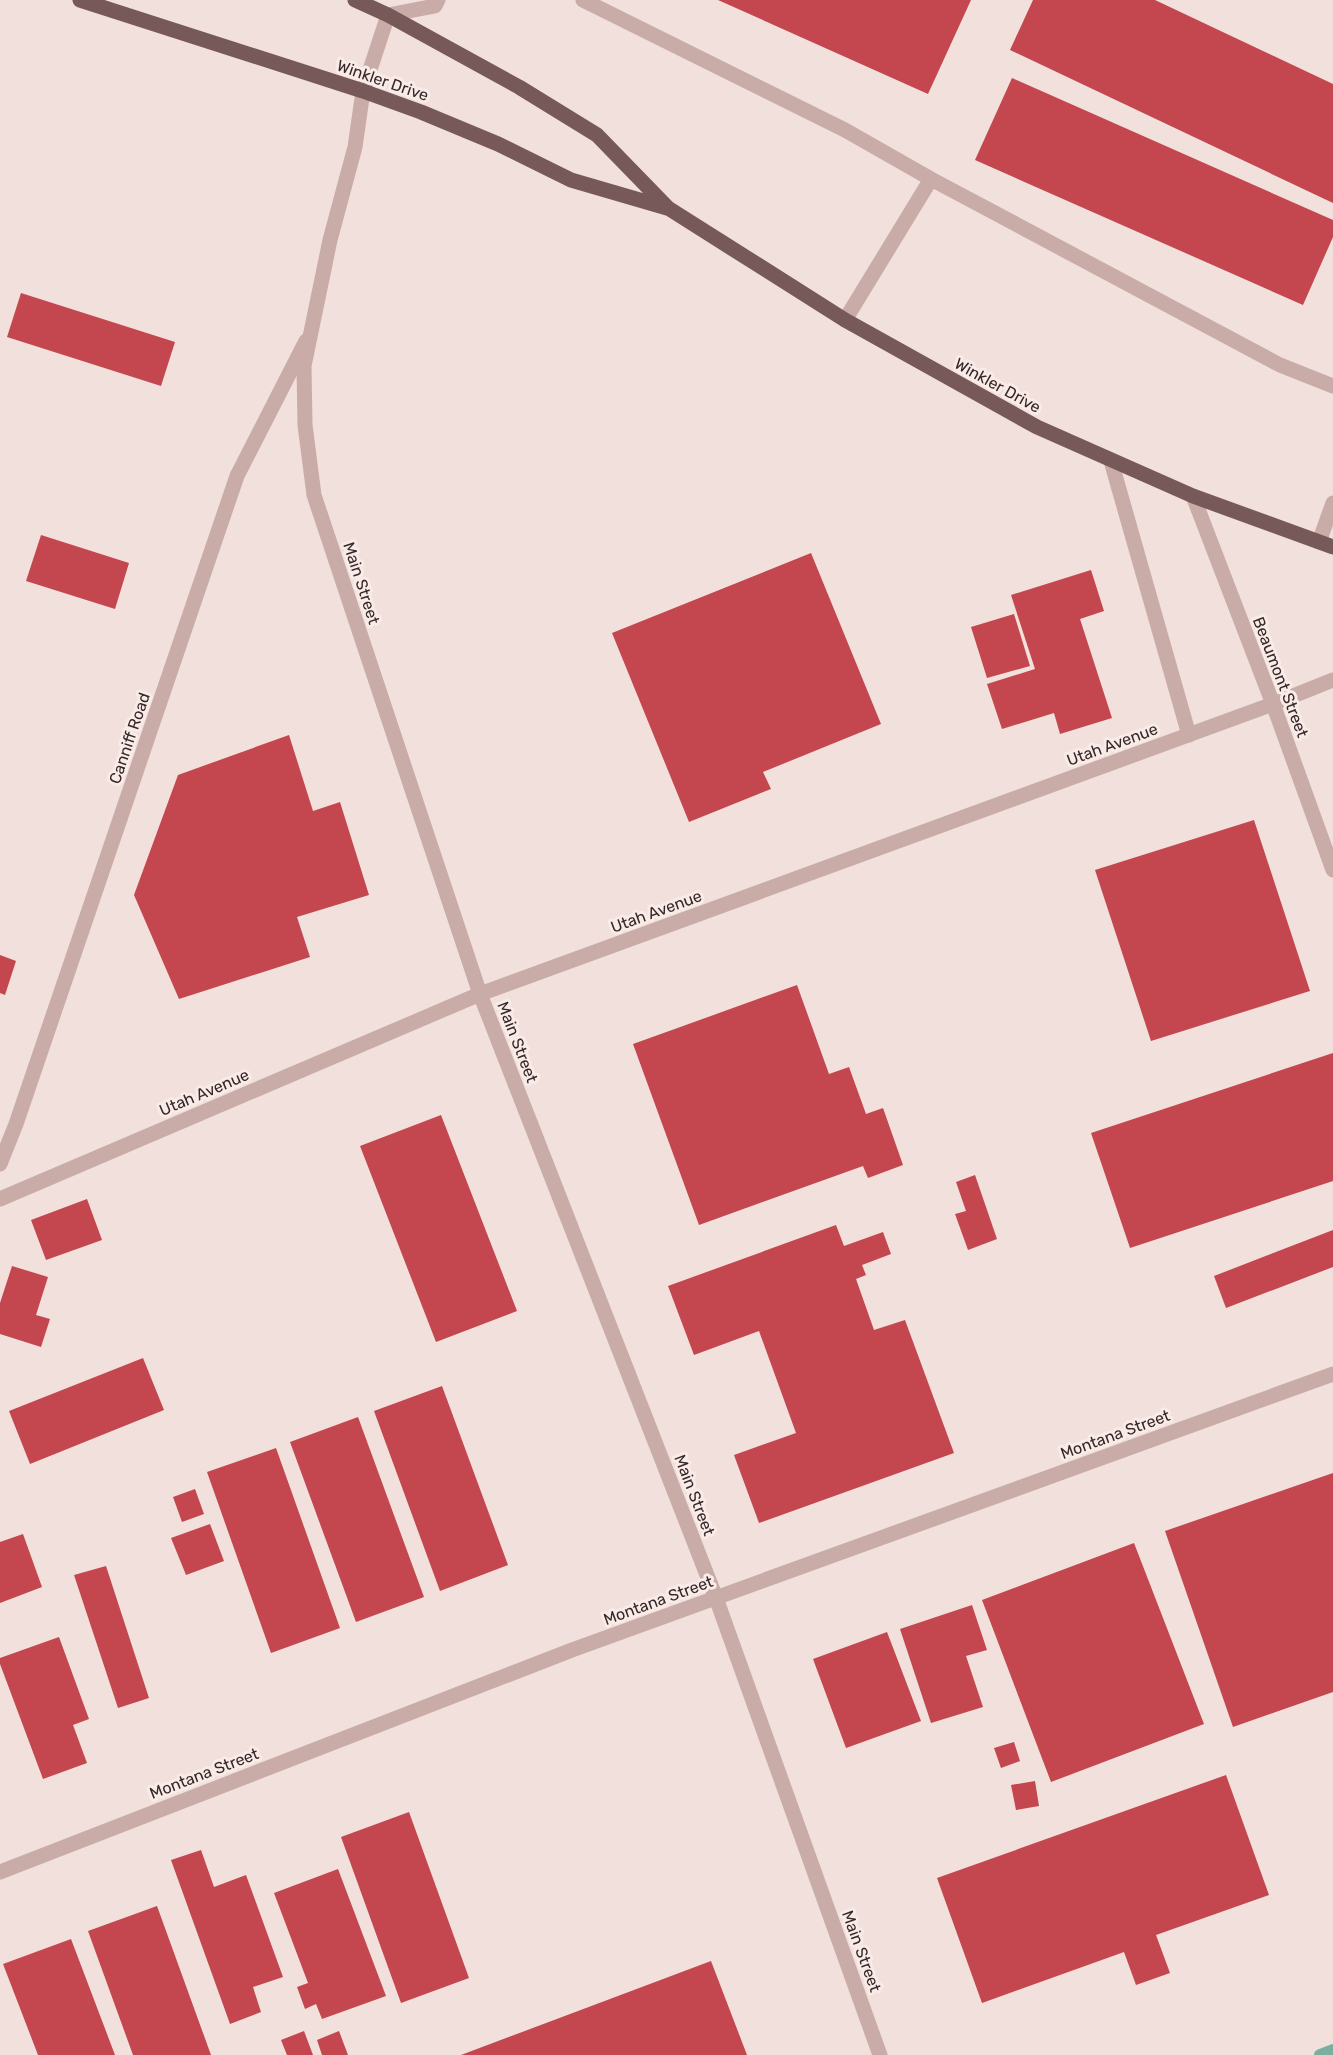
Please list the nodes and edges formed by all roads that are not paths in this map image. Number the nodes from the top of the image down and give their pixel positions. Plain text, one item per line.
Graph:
1 (80, 0) edge
2 (355, 0) edge
3 (438, 0) edge
4 (583, 0) edge
5 (388, 15) junction
6 (363, 91) junction
7 (931, 179) junction
8 (668, 208) junction
9 (845, 320) junction
10 (311, 333) junction
11 (1333, 386) edge
12 (1112, 460) junction
13 (1193, 496) junction
14 (1333, 503) edge
15 (1326, 545) edge
16 (1333, 680) edge
17 (1273, 704) junction
18 (1189, 735) junction
19 (1333, 870) edge
20 (480, 994) junction
21 (0, 1164) edge
22 (0, 1199) edge
23 (1333, 1374) edge
24 (716, 1598) junction
25 (0, 1872) edge
26 (880, 2055) edge

1 - 6 main road, Winkler Drive
2 - 5 main road, Winkler Drive
3 - 5 street
4 - 7 street
5 - 6 street, Main Street
5 - 8 main road, Winkler Drive
6 - 8 main road, Winkler Drive
6 - 10 street, Main Street
7 - 9 street
7 - 11 street
8 - 9 main road, Winkler Drive
9 - 12 main road, Winkler Drive
10 - 20 street, Main Street
10 - 21 street, Canniff Road
12 - 13 main road, Winkler Drive
12 - 18 street
13 - 15 main road, Winkler Drive
13 - 17 street, Beaumont Street
14 - 15 street
16 - 17 street, Utah Avenue
17 - 18 street, Utah Avenue
17 - 19 street, Beaumont Street
18 - 20 street, Utah Avenue
20 - 22 street, Utah Avenue
20 - 24 street, Main Street
23 - 24 street, Montana Street
24 - 25 street, Montana Street
24 - 26 street, Main Street

